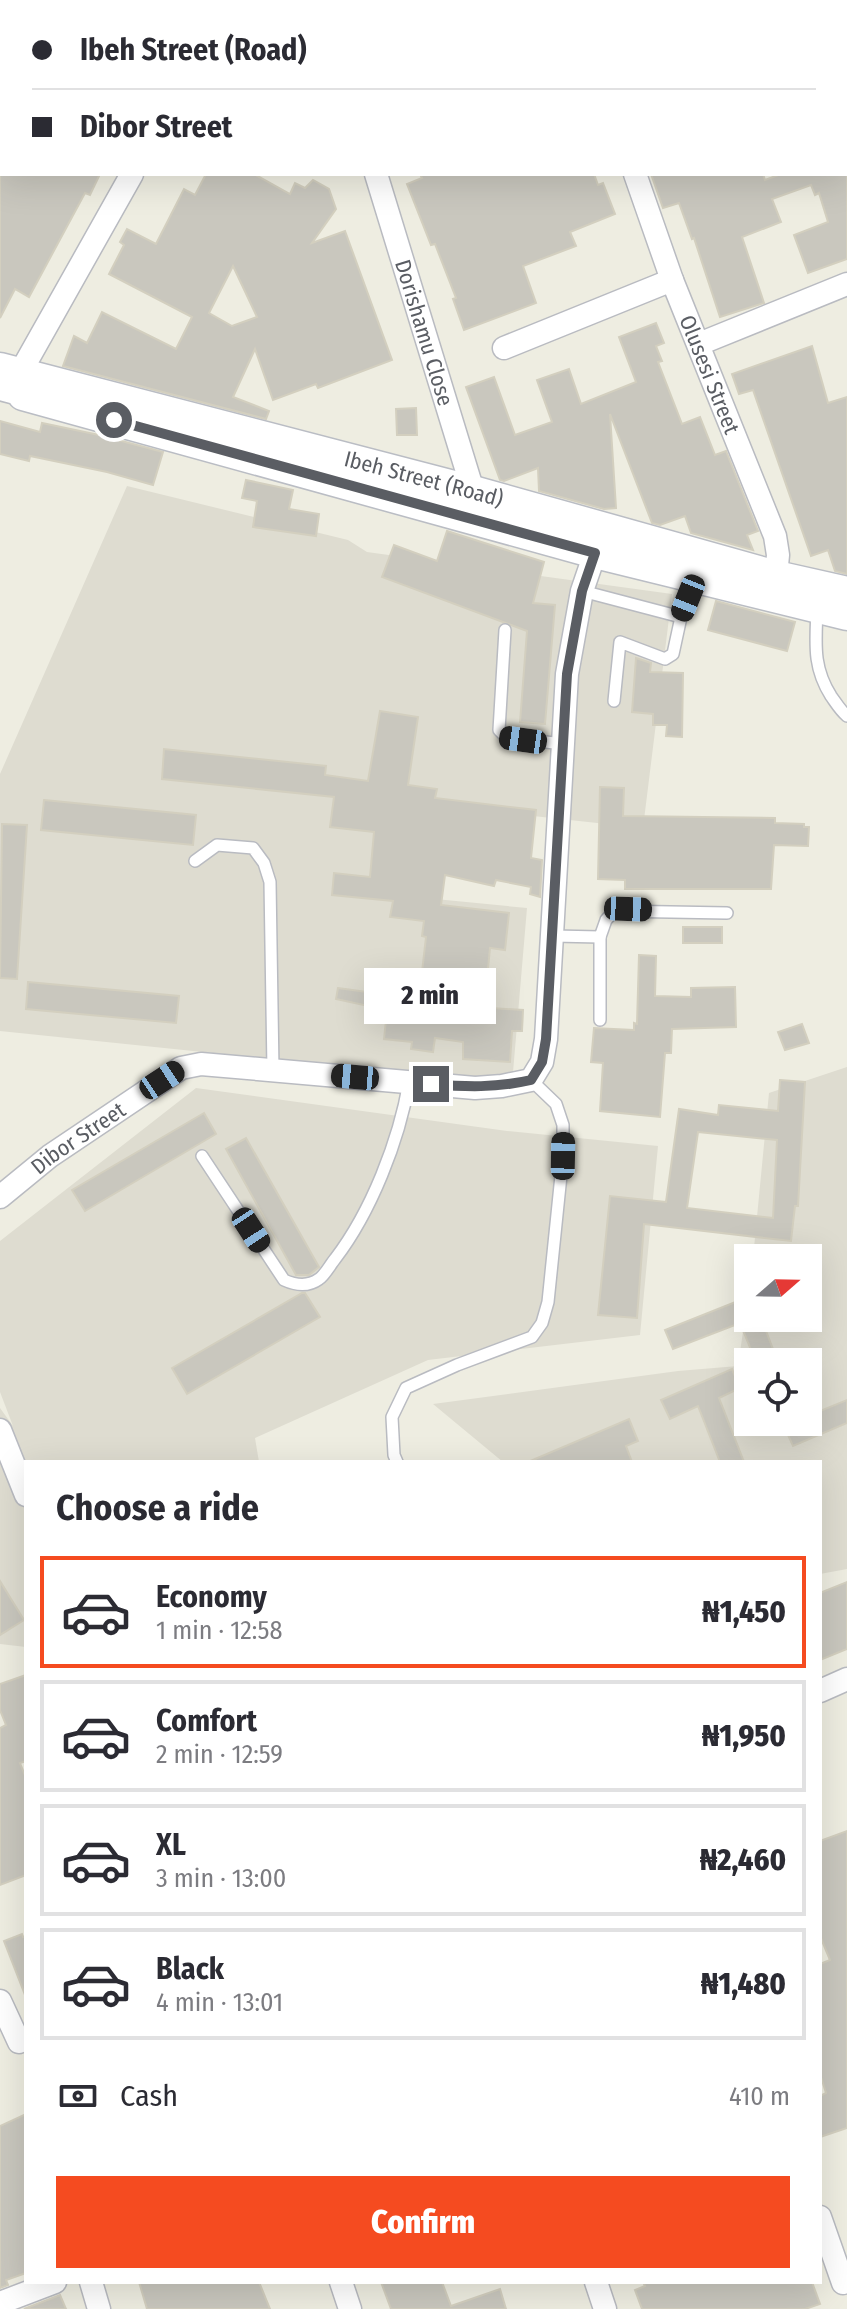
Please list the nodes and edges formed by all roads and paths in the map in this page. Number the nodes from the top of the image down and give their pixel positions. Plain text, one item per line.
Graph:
1 (131, 176) edge
2 (377, 176) edge
3 (636, 176) edge
4 (672, 280) junction
5 (847, 284) edge
6 (699, 344) junction
7 (504, 348) dead end
8 (11, 381) edge
9 (473, 491) junction
10 (595, 553) junction
11 (776, 576) junction
12 (697, 579) junction
13 (582, 591) junction
14 (847, 592) edge
15 (817, 608) junction
16 (847, 615) edge
17 (681, 617) junction
18 (505, 630) dead end
19 (605, 638) dead end
20 (620, 642) junction
21 (614, 701) dead end
22 (847, 716) edge
23 (562, 744) junction
24 (195, 861) dead end
25 (727, 913) dead end
26 (554, 936) junction
27 (600, 937) junction
28 (600, 1020) dead end
29 (273, 1070) junction
30 (531, 1080) junction
31 (409, 1082) junction
32 (202, 1156) dead end
33 (0, 1197) edge
34 (0, 1430) edge
35 (396, 1460) edge
36 (24, 1490) edge
37 (847, 1679) edge
38 (822, 1690) edge
39 (0, 2001) edge
40 (15, 2044) edge
41 (822, 2223) edge
42 (843, 2283) dead end
43 (50, 2284) edge
44 (92, 2284) edge
45 (342, 2284) edge
46 (597, 2284) edge
47 (0, 2303) edge
48 (99, 2309) edge
49 (350, 2309) edge
50 (605, 2309) edge

1 - 8 street
2 - 9 street, Dorishamu Close
3 - 4 street, Olusesi Street
4 - 6 street, Olusesi Street
4 - 7 street
5 - 6 street
6 - 11 street, Olusesi Street
8 - 9 street, Ibeh Street (Road)
8 - 10 street, Ibeh Street (Road)
9 - 11 street, Ibeh Street (Road)
10 - 12 street, Ibeh Street (Road)
10 - 13 street
11 - 14 street, Ibeh Street (Road)
12 - 15 street, Ibeh Street (Road)
12 - 17 lane
13 - 17 lane
13 - 23 street
15 - 16 street, Ibeh Street (Road)
15 - 22 lane
17 - 20 lane
18 - 23 lane
19 - 20 lane
20 - 21 lane
23 - 26 street
24 - 29 lane
25 - 27 lane
26 - 27 lane
26 - 30 street
27 - 28 lane
29 - 31 street, Dibor Street
29 - 33 street, Dibor Street
30 - 31 street, Dibor Street
30 - 35 lane
31 - 32 lane
34 - 36 street
37 - 38 street
39 - 40 street
41 - 42 street
43 - 47 street
44 - 48 street
45 - 49 street
46 - 50 street

